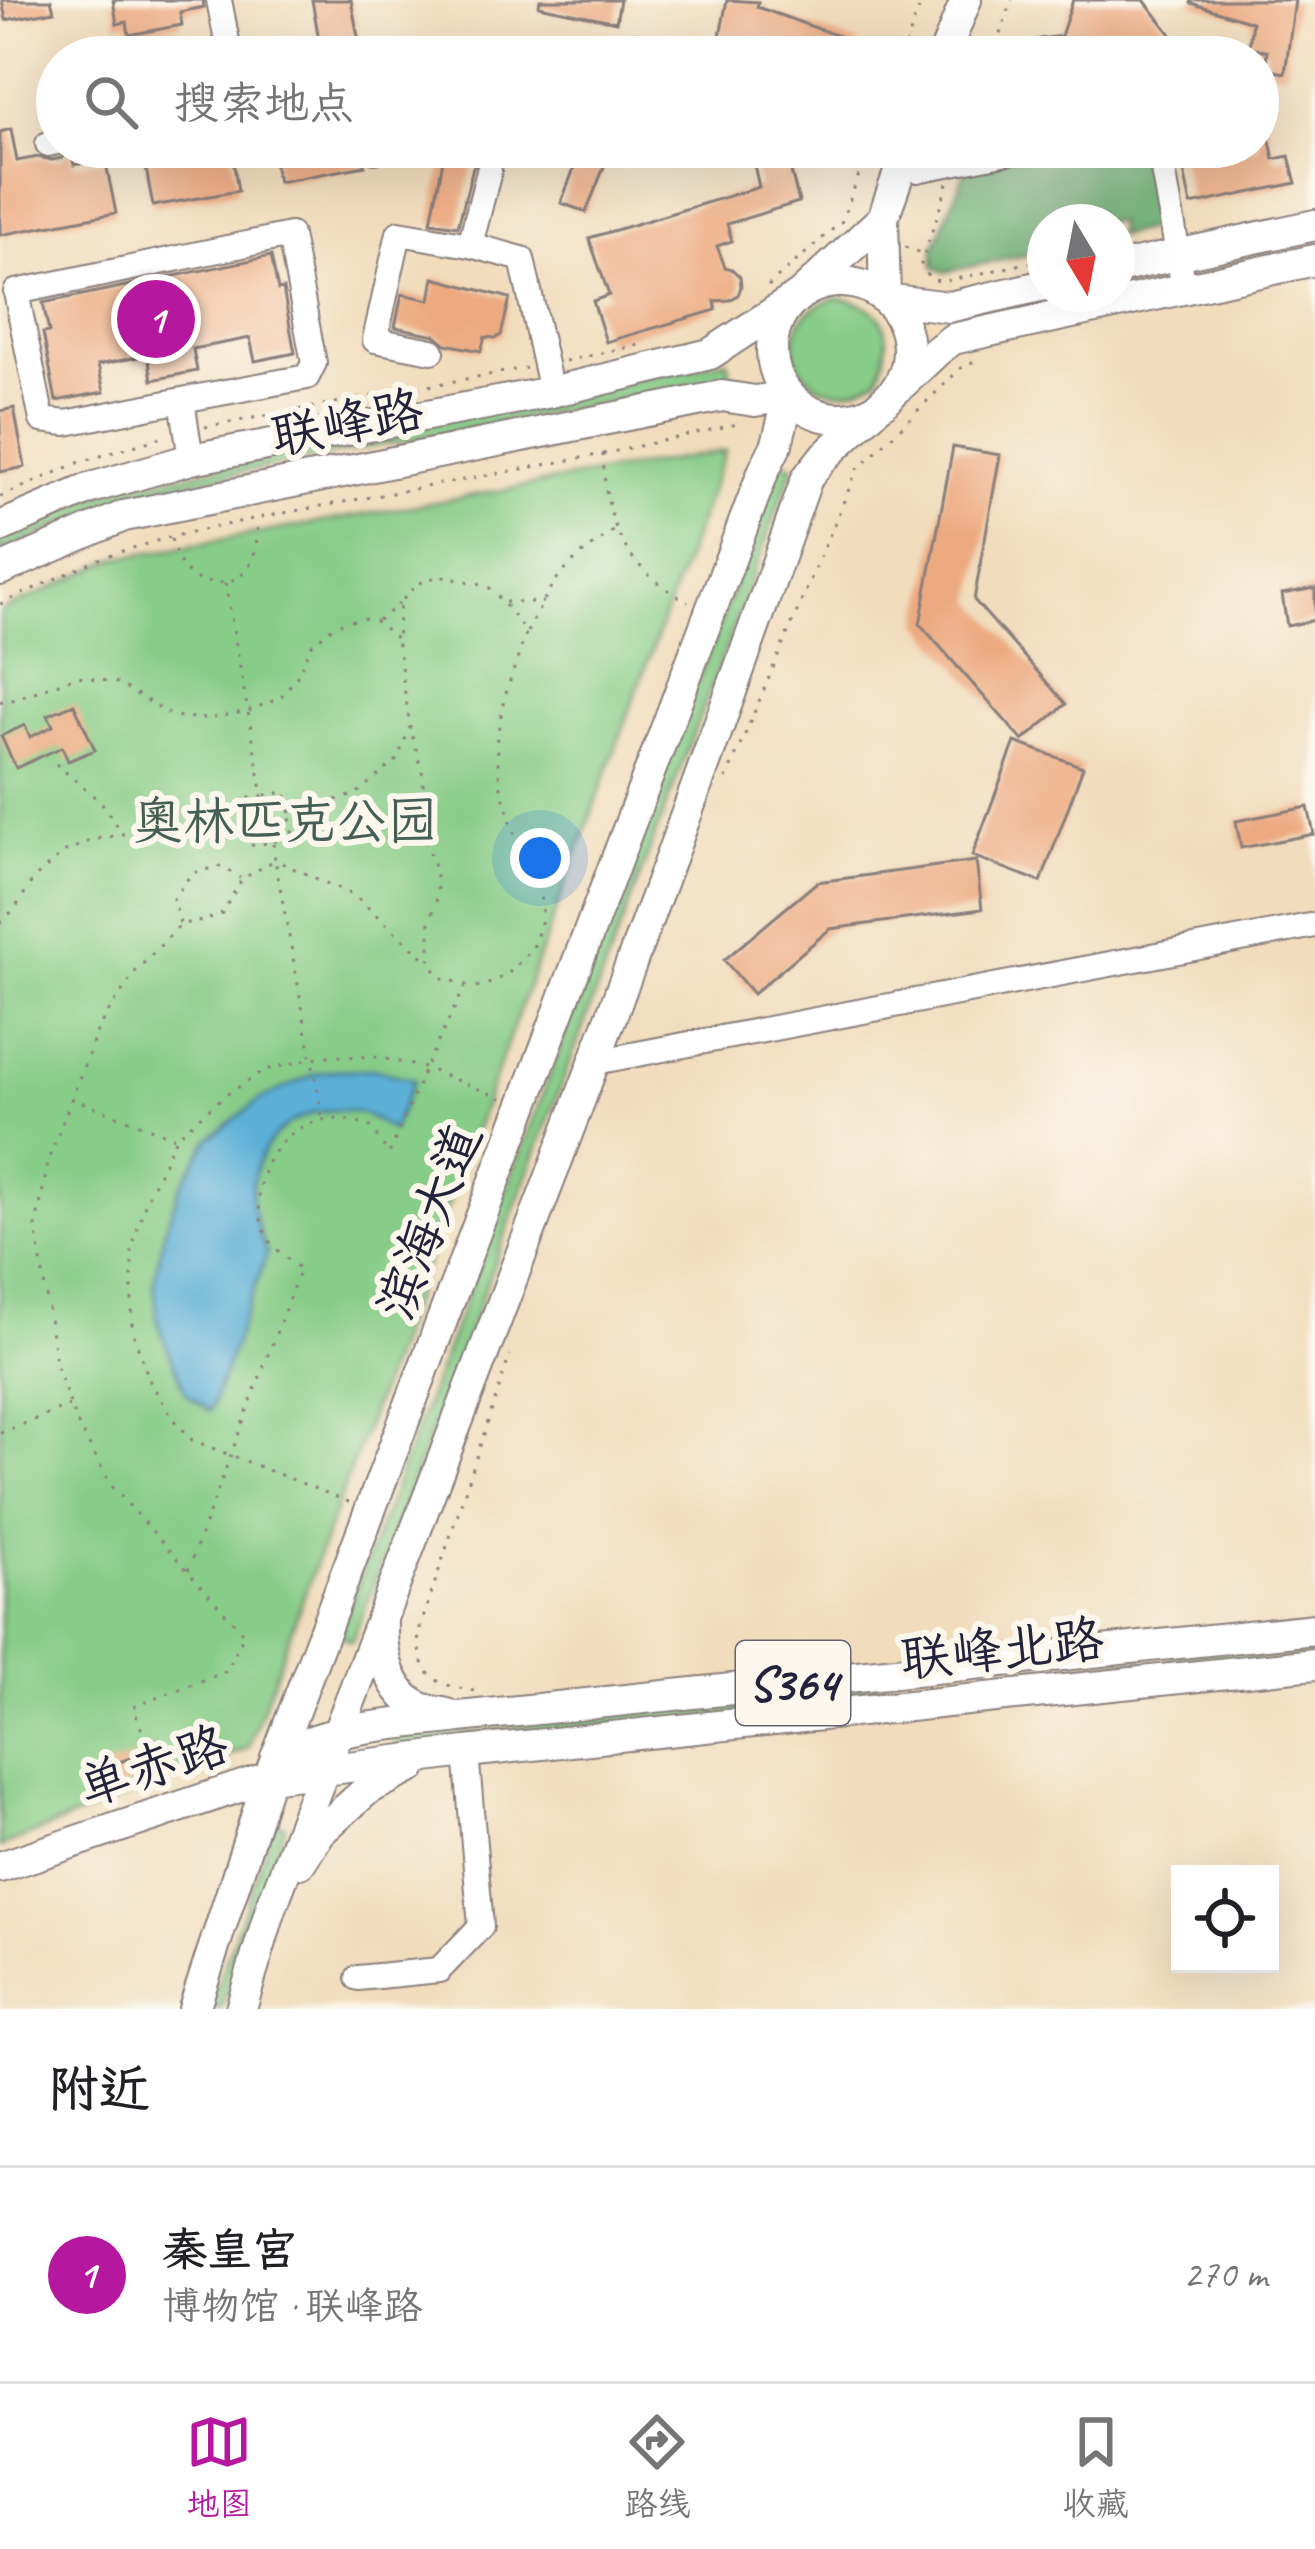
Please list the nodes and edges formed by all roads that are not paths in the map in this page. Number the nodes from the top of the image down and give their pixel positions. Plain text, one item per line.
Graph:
1 (219, 0) edge
2 (966, 0) edge
3 (226, 36) edge
4 (951, 36) edge
5 (901, 168) edge
6 (1163, 168) edge
7 (489, 171) dead end
8 (883, 218) junction
9 (1315, 225) edge
10 (470, 245) junction
11 (1179, 254) junction
12 (1315, 260) edge
13 (1135, 264) edge
14 (1184, 288) junction
15 (1027, 289) edge
16 (800, 295) junction
17 (885, 299) junction
18 (432, 351) dead end
19 (548, 378) junction
20 (789, 396) junction
21 (890, 397) junction
22 (182, 400) junction
23 (189, 445) junction
24 (0, 527) edge
25 (0, 570) edge
26 (1315, 925) edge
27 (595, 1062) junction
28 (382, 1612) junction
29 (1315, 1629) edge
30 (1315, 1664) edge
31 (459, 1717) junction
32 (338, 1732) junction
33 (466, 1752) junction
34 (273, 1767) junction
35 (323, 1769) junction
36 (0, 1867) edge
37 (271, 1908) junction
38 (358, 1978) dead end
39 (194, 2009) edge
40 (241, 2009) edge

1 - 3 street
2 - 4 main road
5 - 8 main road
6 - 11 street
7 - 10 street
8 - 16 main road
8 - 17 main road
9 - 11 main road
10 - 18 street
10 - 19 street
11 - 13 main road
11 - 14 street
12 - 14 main road
14 - 21 main road
15 - 17 main road
16 - 17 main road
16 - 19 main road, 联峰路
16 - 20 main road
17 - 21 main road
19 - 23 main road, 联峰路
20 - 21 main road
20 - 25 main road, 联峰路
20 - 34 main road, 滨海大道
21 - 27 main road, 滨海大道
22 - 22 street
22 - 23 street
23 - 24 main road, 联峰路
26 - 27 street
27 - 28 main road, 滨海大道
28 - 31 main road
28 - 32 main road, 滨海大道
29 - 31 main road, 联峰北路 / S364
30 - 33 main road, 联峰北路 / S364
31 - 32 main road, 联峰北路 / S364
32 - 34 main road, 联峰北路 / S364
32 - 35 main road, 滨海大道
33 - 35 main road, 联峰北路 / S364
33 - 37 main road
33 - 38 street
34 - 35 main road, 联峰北路 / S364
34 - 36 main road, 单赤路
34 - 39 main road, 滨海大道
35 - 37 main road, 滨海大道
37 - 40 main road, 滨海大道

